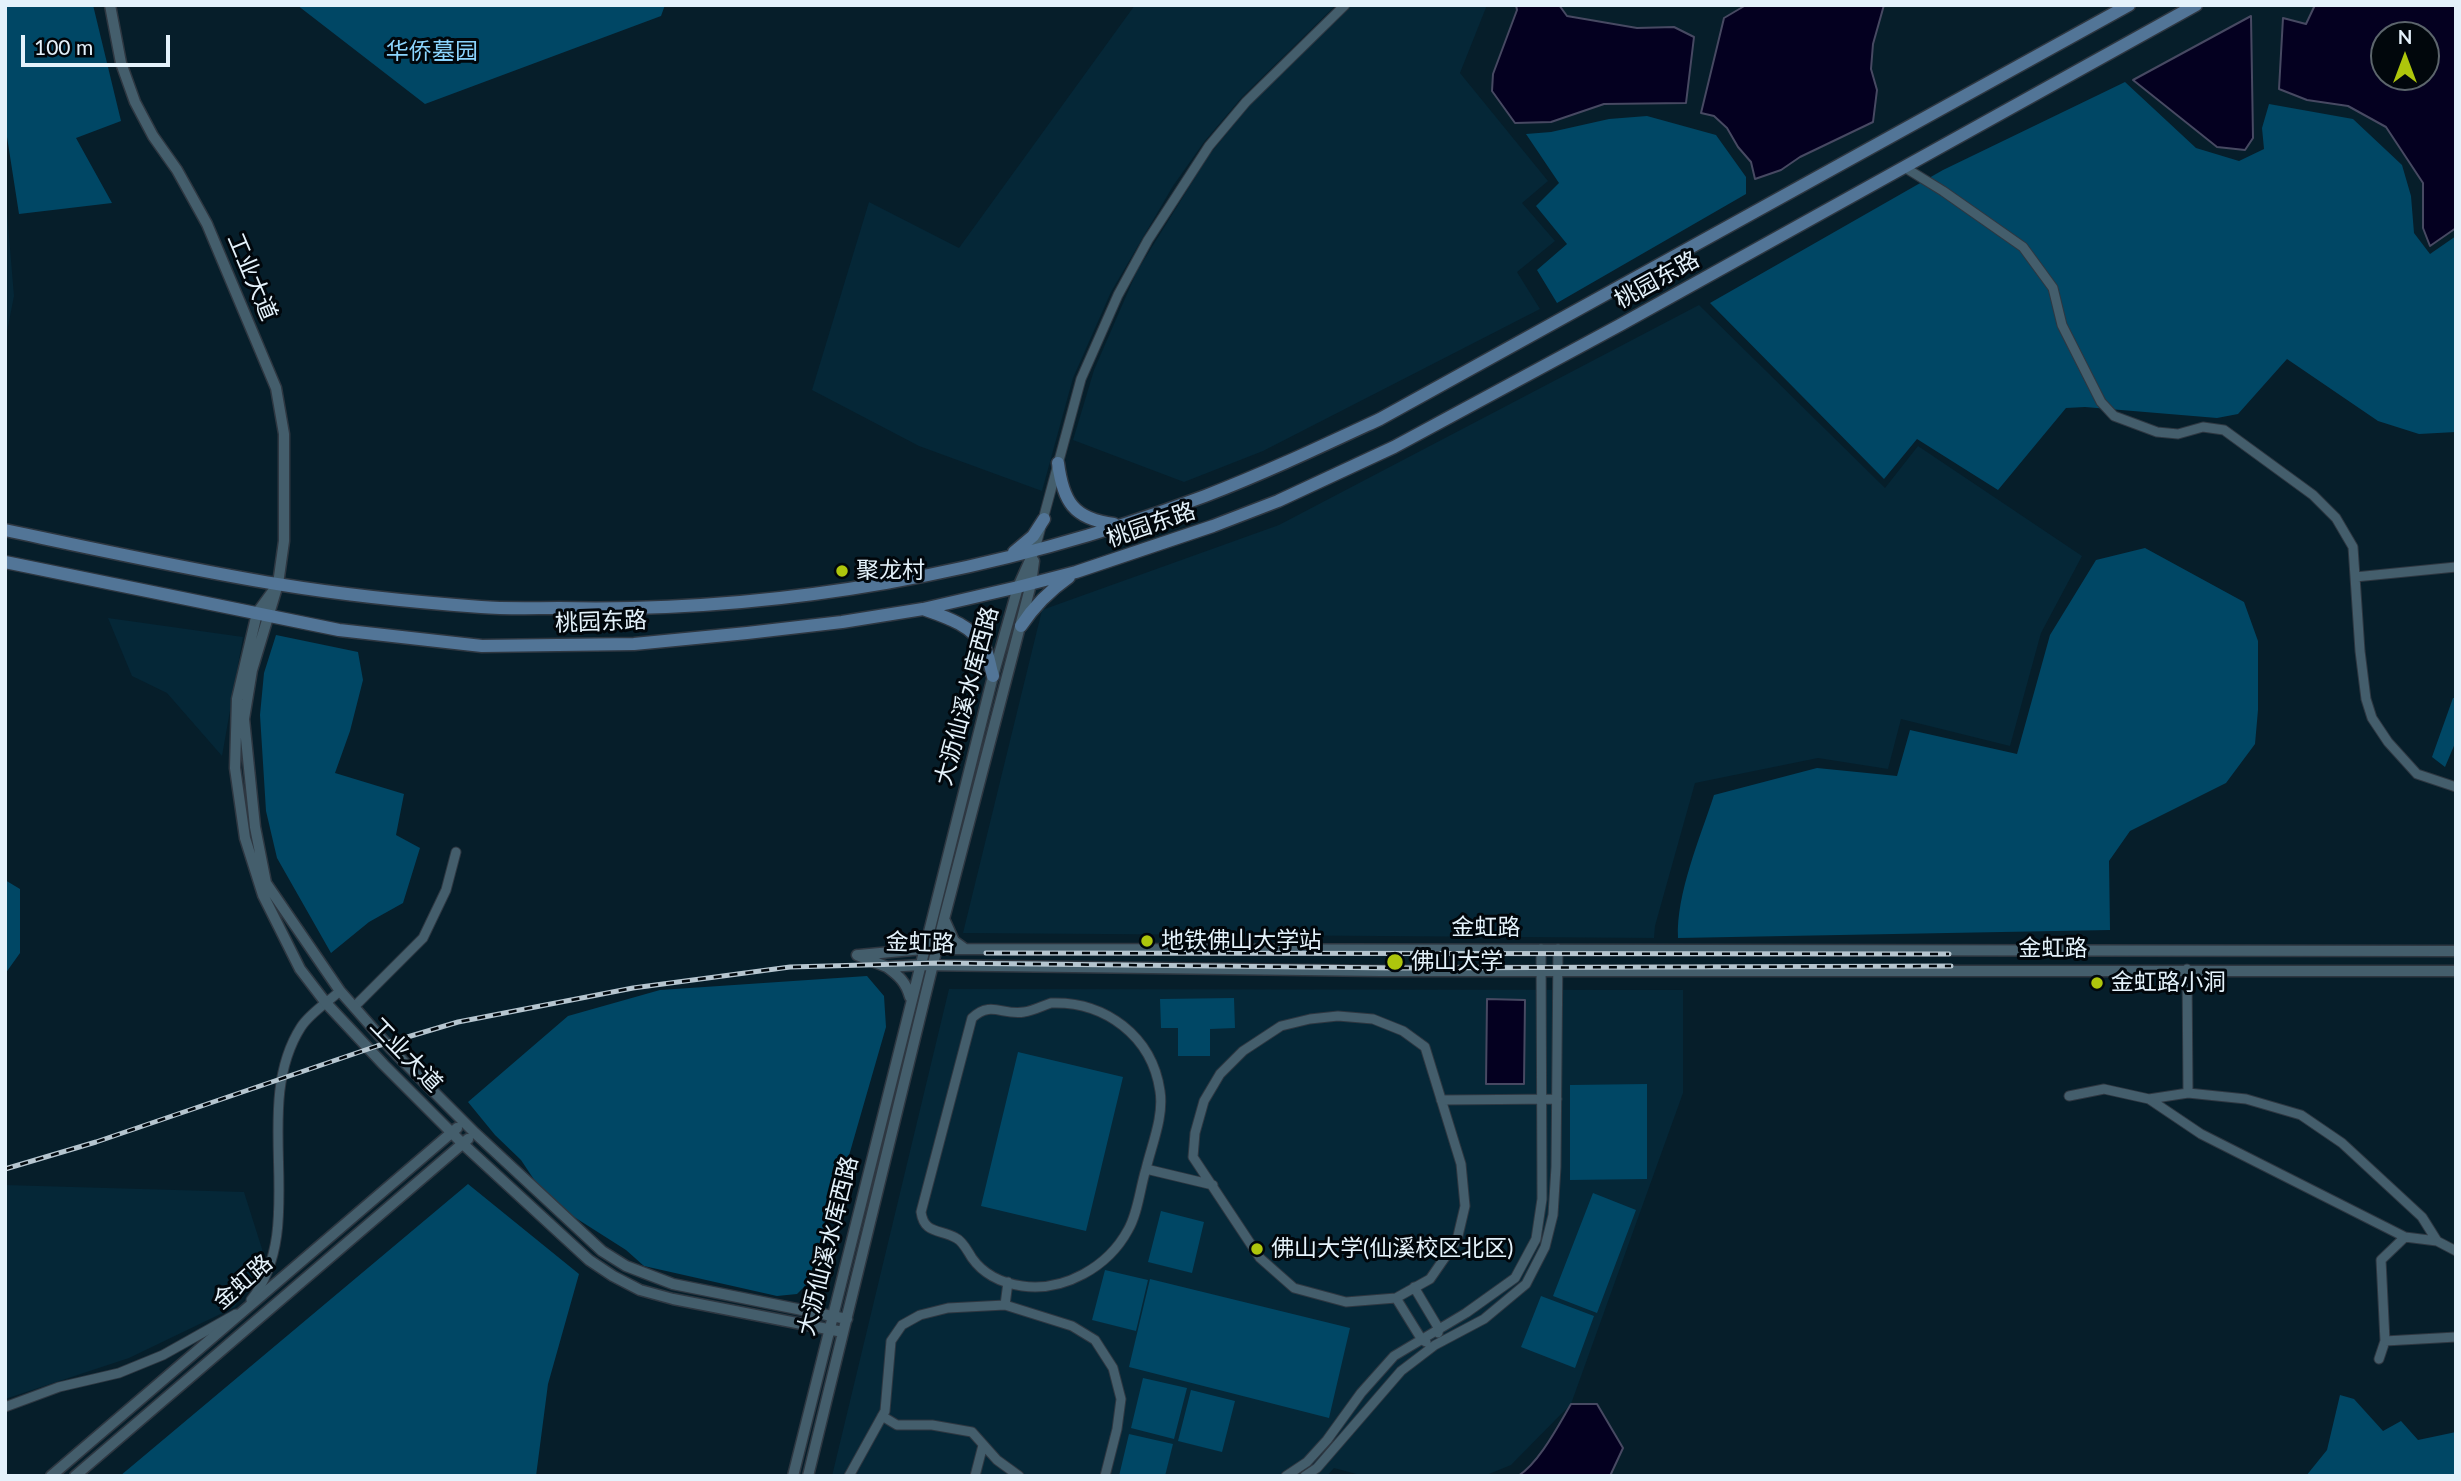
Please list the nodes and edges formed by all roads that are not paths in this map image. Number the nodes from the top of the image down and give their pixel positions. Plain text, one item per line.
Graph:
1 (110, 5) edge
2 (1345, 5) edge
3 (2129, 5) edge
4 (2196, 5) edge
5 (1903, 167) junction
6 (1058, 463) junction
7 (1044, 519) junction
8 (1121, 525) junction
9 (5, 530) edge
10 (1035, 550) junction
11 (1000, 558) junction
12 (5, 562) edge
13 (2456, 567) edge
14 (1076, 572) junction
15 (2355, 577) junction
16 (278, 584) junction
17 (1031, 584) junction
18 (1018, 587) junction
19 (923, 609) junction
20 (263, 615) junction
21 (1021, 626) junction
22 (993, 676) junction
23 (2456, 787) edge
24 (456, 852) dead end
25 (932, 917) junction
26 (944, 919) junction
27 (923, 949) junction
28 (938, 949) junction
29 (965, 949) junction
30 (1541, 949) junction
31 (1558, 949) junction
32 (896, 951) junction
33 (2456, 951) edge
34 (920, 965) junction
35 (934, 965) junction
36 (887, 967) junction
37 (2187, 969) junction
38 (2456, 971) edge
39 (1541, 972) junction
40 (1558, 972) junction
41 (340, 991) junction
42 (911, 1001) junction
43 (326, 1003) junction
44 (354, 1007) junction
45 (2188, 1093) junction
46 (2069, 1096) dead end
47 (1541, 1099) junction
48 (1557, 1099) junction
49 (2149, 1099) junction
50 (1441, 1100) junction
51 (465, 1122) junction
52 (452, 1132) junction
53 (475, 1133) junction
54 (463, 1144) junction
55 (1146, 1169) junction
56 (1213, 1185) junction
57 (2405, 1237) junction
58 (2437, 1241) junction
59 (2456, 1251) edge
60 (1008, 1282) junction
61 (1414, 1287) junction
62 (1396, 1298) junction
63 (1005, 1305) junction
64 (833, 1316) junction
65 (847, 1319) junction
66 (829, 1329) junction
67 (1439, 1329) junction
68 (843, 1332) junction
69 (2456, 1337) edge
70 (1422, 1340) junction
71 (2385, 1342) junction
72 (1435, 1345) junction
73 (2379, 1359) dead end
74 (5, 1407) edge
75 (881, 1416) junction
76 (983, 1445) junction
77 (51, 1476) edge
78 (75, 1476) edge
79 (793, 1476) edge
80 (808, 1476) edge
81 (849, 1476) edge
82 (975, 1476) edge
83 (1020, 1476) edge
84 (1105, 1476) edge
85 (1286, 1476) edge
86 (1305, 1476) edge

1 - 16 street, 工业大道
2 - 6 street, 大沥仙溪水库西路
3 - 8 main road, 桃园东路
4 - 5 main road, 桃园东路
5 - 14 main road, 桃园东路
5 - 15 street
6 - 7 street, 大沥仙溪水库西路
6 - 8 main road
7 - 10 street, 大沥仙溪水库西路
7 - 11 main road
8 - 10 main road, 桃园东路
9 - 16 main road, 桃园东路
10 - 11 main road, 桃园东路
10 - 17 street
10 - 18 street, 大沥仙溪水库西路
11 - 16 main road, 桃园东路
12 - 20 main road, 桃园东路
13 - 15 street
14 - 17 main road, 桃园东路
14 - 21 main road
15 - 23 street
16 - 20 street, 工业大道
17 - 18 main road, 桃园东路
17 - 21 street
18 - 19 main road, 桃园东路
18 - 22 street, 大沥仙溪水库西路
19 - 20 main road, 桃园东路
19 - 22 main road
20 - 41 street, 工业大道
20 - 43 street, 工业大道
21 - 26 street
22 - 25 street, 大沥仙溪水库西路
24 - 44 street
25 - 27 street, 大沥仙溪水库西路
25 - 32 street
26 - 28 street
26 - 29 street
27 - 28 street, 金虹路
27 - 32 street, 金虹路
27 - 34 street, 大沥仙溪水库西路
28 - 29 street, 金虹路
28 - 35 street
29 - 30 street, 金虹路
30 - 31 street, 金虹路
30 - 39 street
31 - 33 street, 金虹路
31 - 40 street
32 - 36 street, 金虹路
34 - 35 street, 金虹路
34 - 36 street, 金虹路
34 - 42 street, 大沥仙溪水库西路
35 - 39 street, 金虹路
35 - 65 street
36 - 42 street
37 - 38 street, 金虹路
37 - 40 street, 金虹路
37 - 45 street
39 - 40 street, 金虹路
39 - 47 street
40 - 48 street
41 - 43 street
41 - 44 street, 工业大道
42 - 64 street, 大沥仙溪水库西路
43 - 52 street, 工业大道
43 - 74 street
44 - 51 street, 工业大道
45 - 49 street
45 - 58 street
46 - 49 street
47 - 48 street
47 - 50 street
47 - 67 street
48 - 72 street
49 - 57 street
50 - 56 street
50 - 61 street
51 - 52 street, 金虹路
51 - 53 street
52 - 54 street, 工业大道
52 - 77 street, 金虹路
53 - 54 street, 金虹路
53 - 64 street
54 - 66 street, 工业大道
54 - 78 street, 金虹路
55 - 56 street
55 - 60 street
55 - 60 street
56 - 62 street
57 - 58 street
57 - 71 street
58 - 59 street
60 - 63 street
61 - 62 street
61 - 67 street
62 - 70 street
63 - 75 street
63 - 84 street
64 - 65 street
64 - 66 street, 大沥仙溪水库西路
65 - 68 street
66 - 68 street, 工业大道
66 - 79 street, 大沥仙溪水库西路
67 - 70 street
67 - 72 street
68 - 80 street
69 - 71 street
70 - 72 street
70 - 85 street
71 - 73 street
72 - 86 street
75 - 76 street
75 - 81 street
76 - 82 street
76 - 83 street

